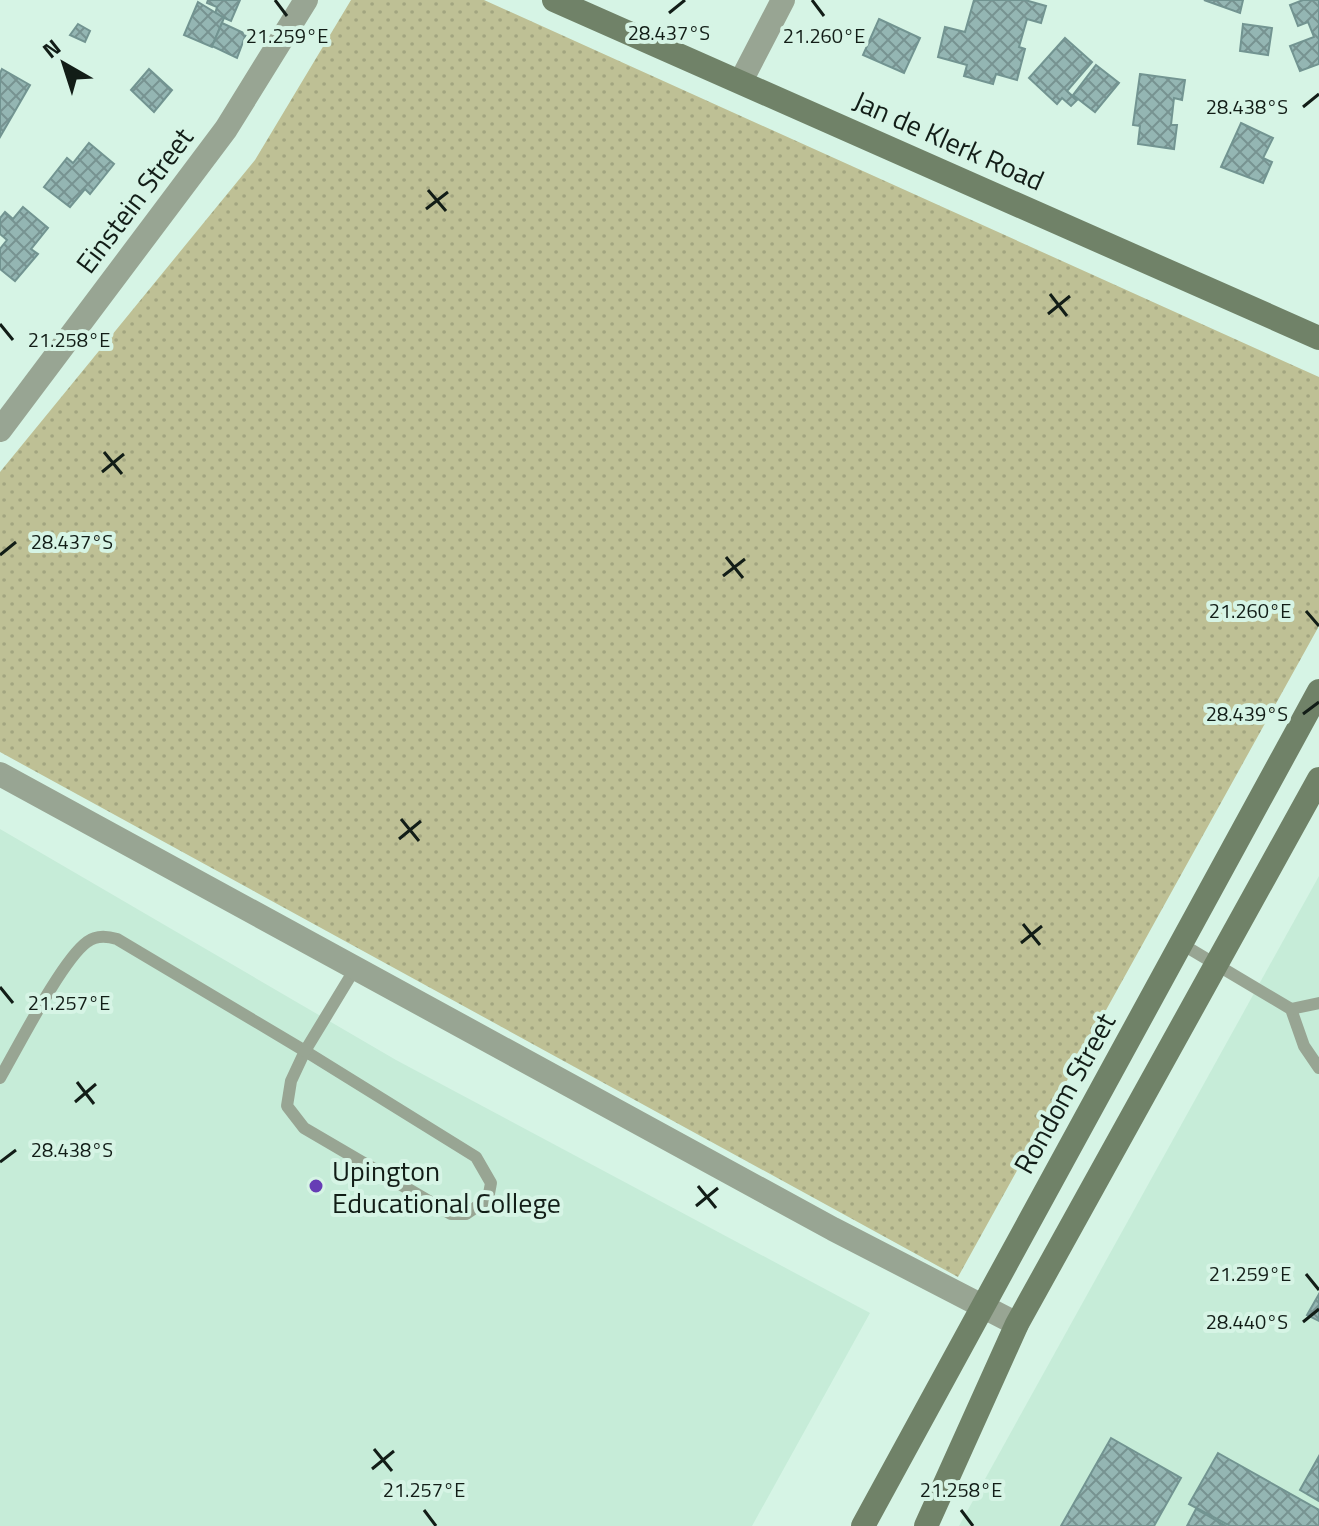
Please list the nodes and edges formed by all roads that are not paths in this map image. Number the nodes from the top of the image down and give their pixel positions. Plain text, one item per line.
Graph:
1 (306, 0) edge
2 (554, 0) edge
3 (783, 0) edge
4 (741, 81) junction
5 (1319, 338) edge
6 (0, 430) edge
7 (1319, 691) edge
8 (0, 774) edge
9 (1319, 779) edge
10 (1180, 943) junction
11 (1216, 964) junction
12 (356, 967) junction
13 (1319, 1003) edge
14 (1291, 1009) junction
15 (305, 1051) junction
16 (1319, 1068) edge
17 (0, 1078) edge
18 (981, 1306) junction
19 (1017, 1324) junction
20 (863, 1526) edge
21 (926, 1526) edge

1 - 6 street, Einstein Street
2 - 4 street, Jan de Klerk Road
3 - 4 street
4 - 5 street, Jan de Klerk Road
7 - 10 street, Rondom Street
8 - 12 street
9 - 11 street
10 - 11 lane
10 - 18 street, Rondom Street
11 - 14 lane
11 - 19 street
12 - 15 lane
12 - 18 street
13 - 14 lane
14 - 16 lane
15 - 15 lane
15 - 17 lane
18 - 19 street
18 - 20 street, Rondom Street
19 - 21 street

